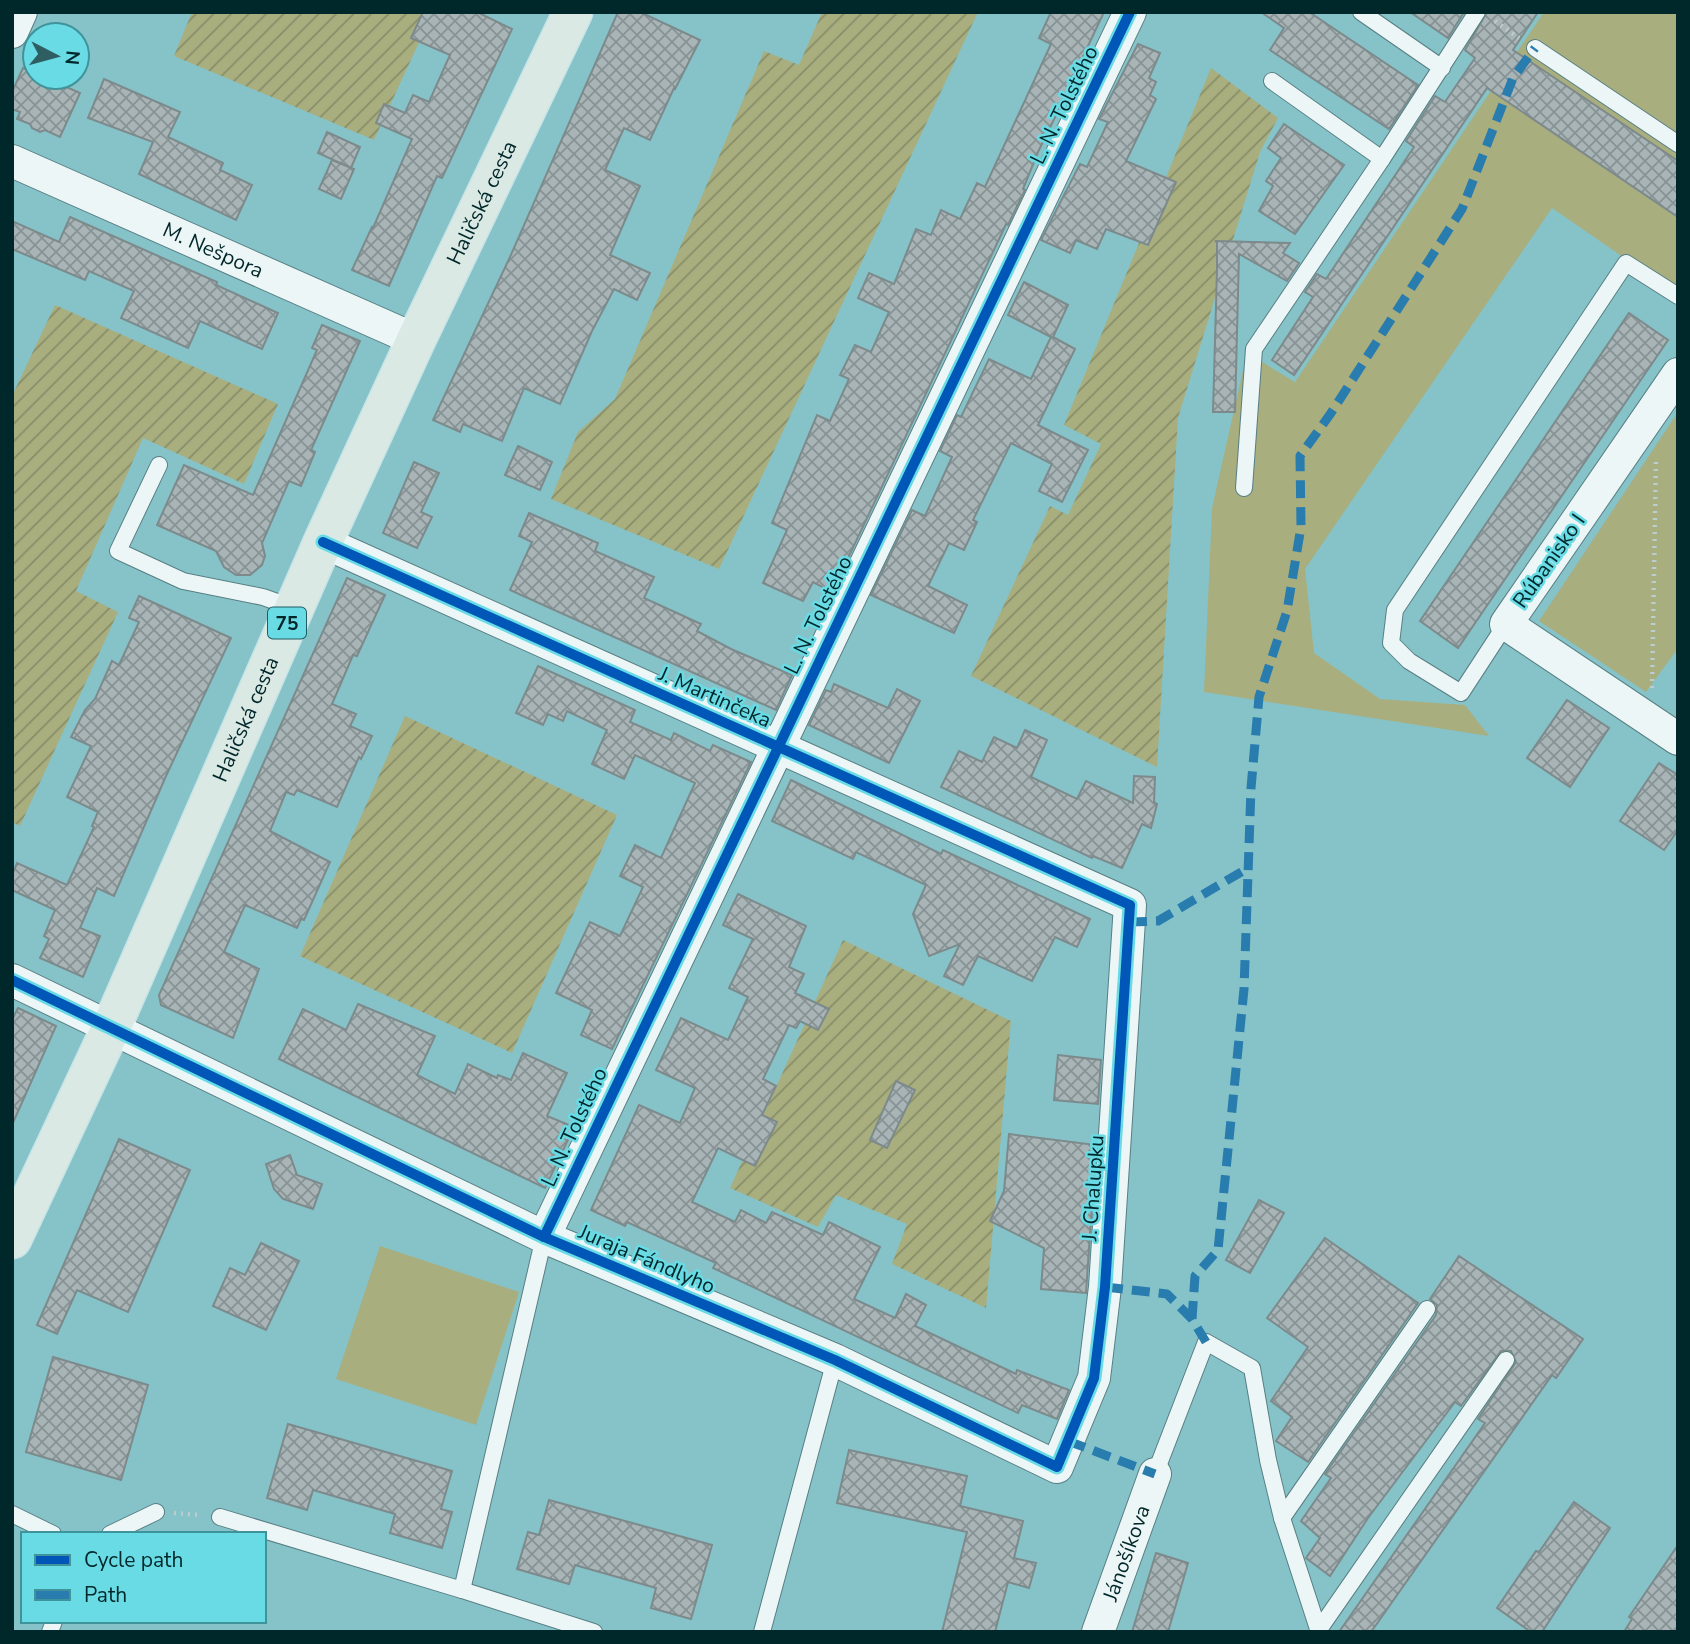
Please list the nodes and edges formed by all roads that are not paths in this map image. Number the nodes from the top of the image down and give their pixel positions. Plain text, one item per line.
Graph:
1 (21, 12) edge
2 (573, 12) edge
3 (1130, 12) edge
4 (1361, 12) edge
5 (1484, 16) edge
6 (12, 32) edge
7 (1535, 48) road end
8 (1442, 68) junction
9 (1272, 81) dead end
10 (1678, 144) edge
11 (1382, 159) junction
12 (12, 161) edge
13 (1678, 296) edge
14 (416, 340) junction
15 (1669, 396) edge
16 (159, 465) dead end
17 (1244, 488) dead end
18 (323, 542) junction
19 (294, 608) junction
20 (1506, 624) junction
21 (1678, 739) edge
22 (777, 746) junction
23 (1130, 905) joint
24 (12, 980) edge
25 (111, 1028) junction
26 (544, 1237) junction
27 (12, 1238) edge
28 (1427, 1308) dead end
29 (835, 1360) junction
30 (1506, 1360) dead end
31 (1057, 1467) joint
32 (1155, 1474) joint
33 (156, 1512) road end
34 (12, 1514) edge
35 (220, 1517) road end
36 (1282, 1518) junction
37 (49, 1532) edge
38 (114, 1532) edge
39 (462, 1590) junction
40 (1319, 1631) edge
41 (594, 1632) edge
42 (762, 1632) edge
43 (1098, 1632) edge

1 - 6 street
2 - 14 main road, Haličská cesta / 75
3 - 22 street, L. N. Tolstého
4 - 8 lane
5 - 8 lane
7 - 10 lane
8 - 11 lane
9 - 11 lane
11 - 17 lane
12 - 14 street, M. Nešpora
13 - 20 lane
14 - 18 main road, Haličská cesta / 75
15 - 20 street, Rúbanisko I
16 - 19 lane
18 - 19 main road, Haličská cesta / 75
18 - 22 street, J. Martinčeka
19 - 25 main road, Haličská cesta / 75
20 - 21 street, Rúbanisko I
22 - 23 street, J. Martinčeka
22 - 26 street, L. N. Tolstého
23 - 31 street, J. Chalupku
24 - 25 street, Juraja Fándlyho
25 - 26 street, Juraja Fándlyho
25 - 27 main road, Haličská cesta / 75
26 - 29 street, Juraja Fándlyho
26 - 39 lane
28 - 36 lane
29 - 31 street, Juraja Fándlyho
29 - 42 lane
30 - 40 lane
32 - 36 lane
32 - 43 street, Jánošíkova
33 - 38 lane
34 - 37 lane
35 - 39 lane
36 - 40 lane
39 - 41 lane

